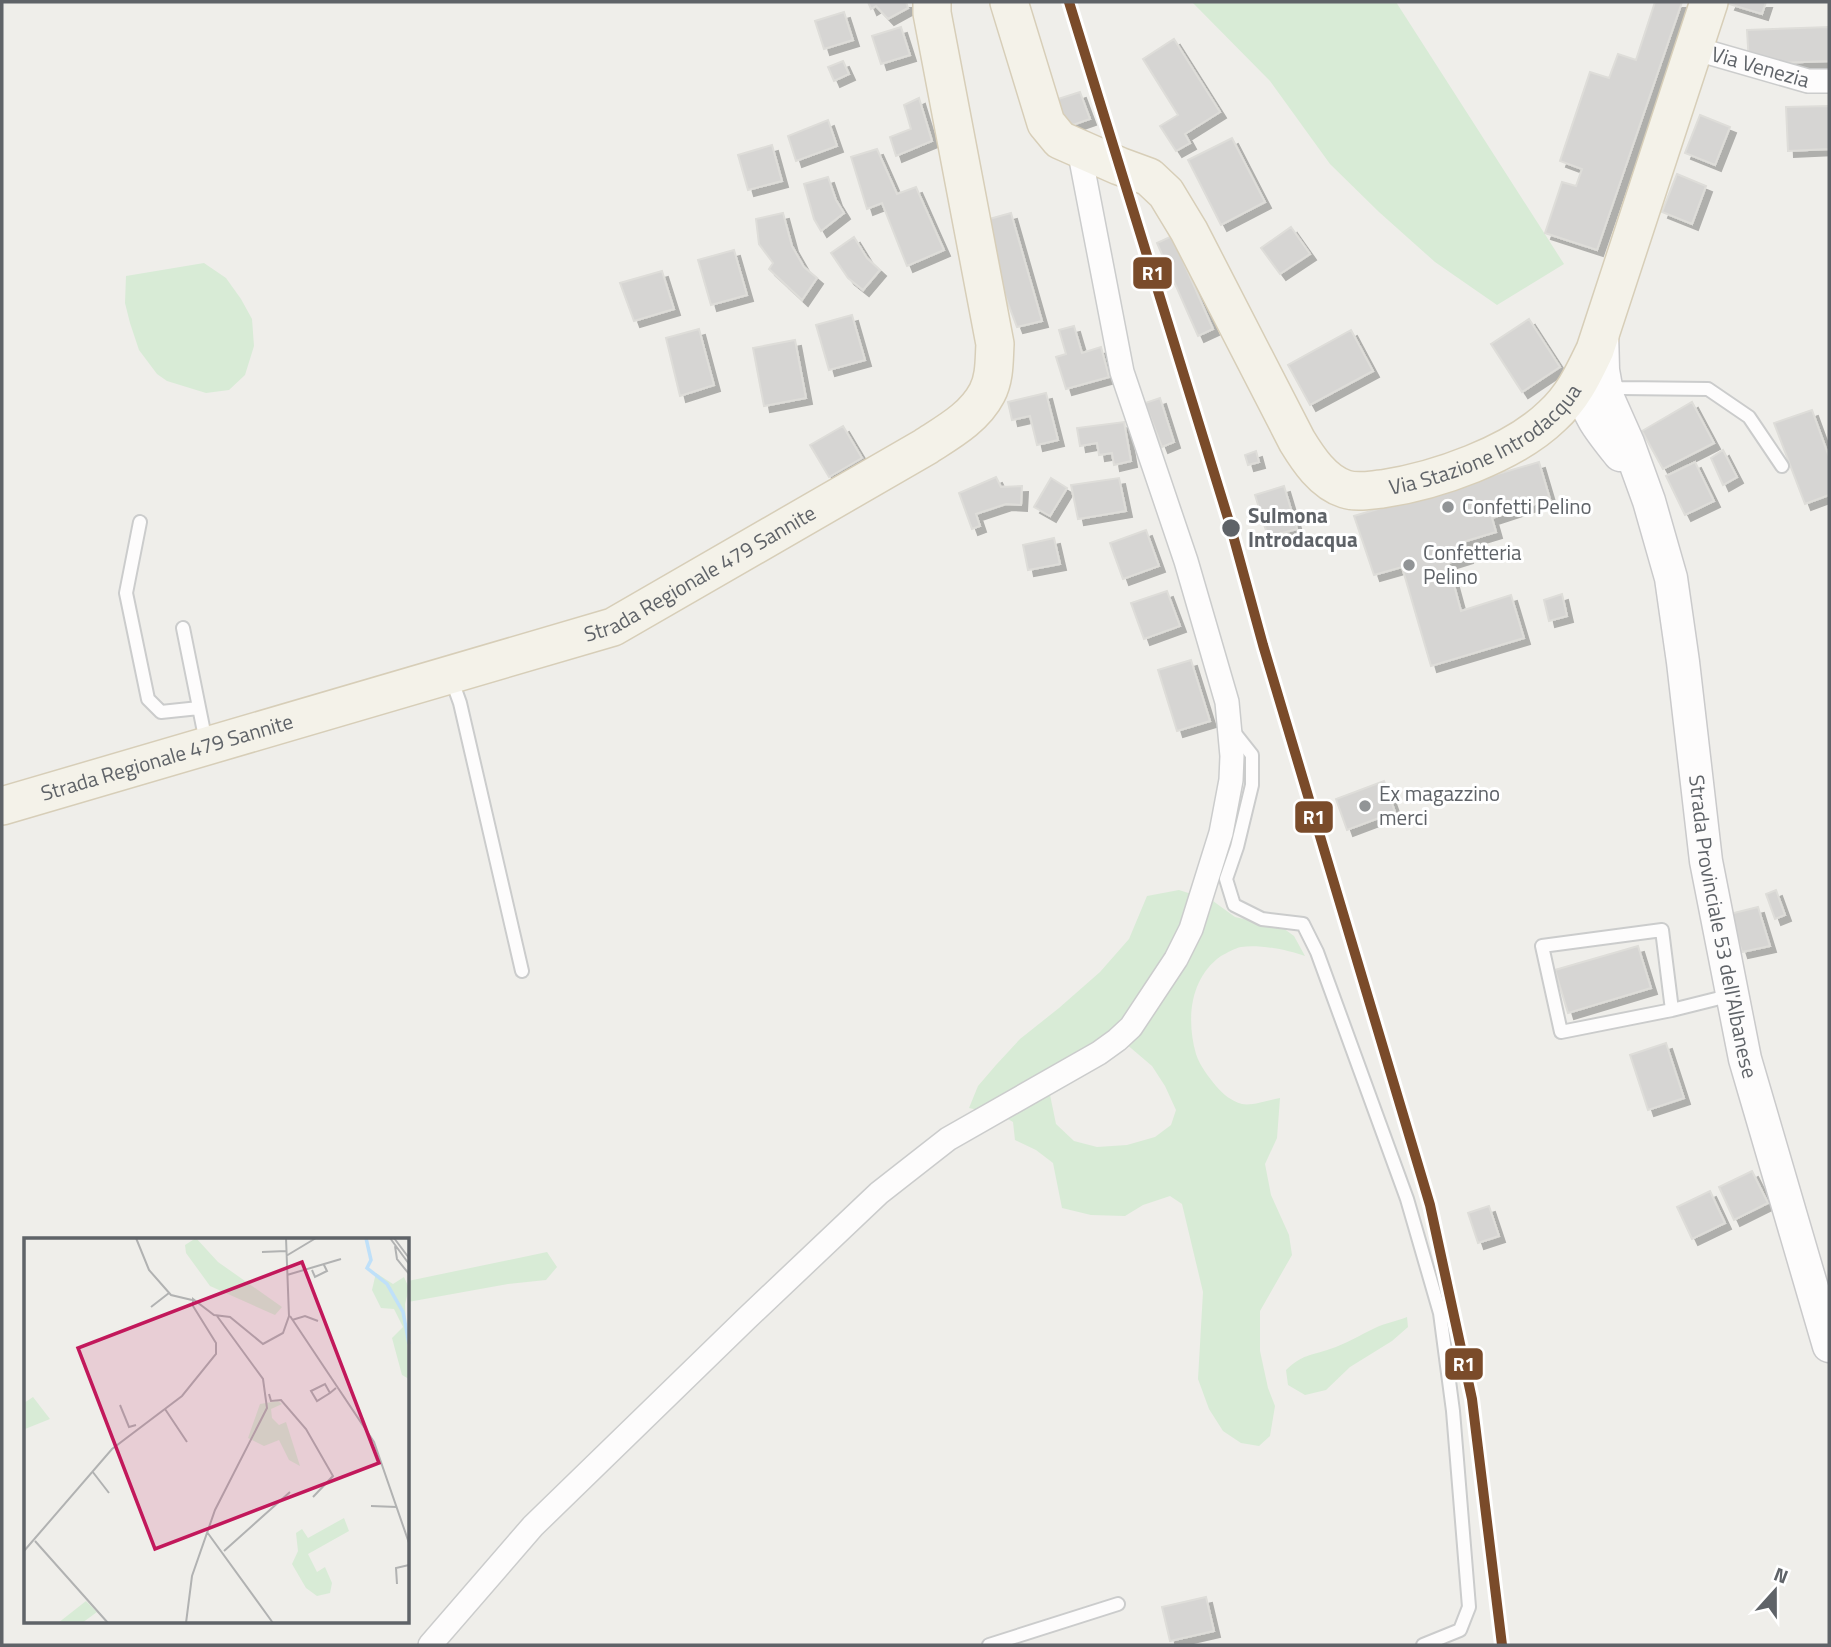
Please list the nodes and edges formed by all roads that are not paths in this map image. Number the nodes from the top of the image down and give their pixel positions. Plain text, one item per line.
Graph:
1 (932, 2) edge
2 (1009, 2) edge
3 (1709, 2) edge
4 (1693, 48) junction
5 (1829, 81) edge
6 (1079, 149) junction
7 (1600, 394) junction
8 (1552, 417) junction
9 (1611, 444) junction
10 (1782, 466) dead end
11 (1649, 500) junction
12 (140, 523) dead end
13 (183, 628) dead end
14 (450, 675) junction
15 (199, 708) junction
16 (1230, 728) junction
17 (207, 746) junction
18 (2, 806) edge
19 (522, 971) dead end
20 (1732, 995) junction
21 (1672, 1010) junction
22 (1829, 1346) edge
23 (1118, 1605) dead end
24 (430, 1645) edge
25 (989, 1645) edge
26 (1423, 1645) edge

1 - 14 main road, Strada Regionale 479 Sannite
2 - 6 main road
3 - 4 main road, Via Stazione Introdacqua
4 - 5 street, Via Venezia
4 - 7 main road, Via Stazione Introdacqua
6 - 8 main road, Via Stazione Introdacqua
6 - 16 street
7 - 8 main road, Via Stazione Introdacqua
7 - 9 main road, Strada Provinciale 53 dell'Albanese
7 - 10 lane
7 - 11 main road, Strada Provinciale 53 dell'Albanese
8 - 9 main road, Strada Provinciale 53 dell'Albanese
9 - 11 main road, Strada Provinciale 53 dell'Albanese
11 - 20 main road, Strada Provinciale 53 dell'Albanese
12 - 15 lane
13 - 15 lane
14 - 17 main road, Strada Regionale 479 Sannite
14 - 19 lane
15 - 17 lane
16 - 24 street
16 - 26 lane
17 - 18 main road, Strada Regionale 479 Sannite
20 - 21 lane
20 - 22 main road, Strada Provinciale 53 dell'Albanese
21 - 21 lane
23 - 25 lane

